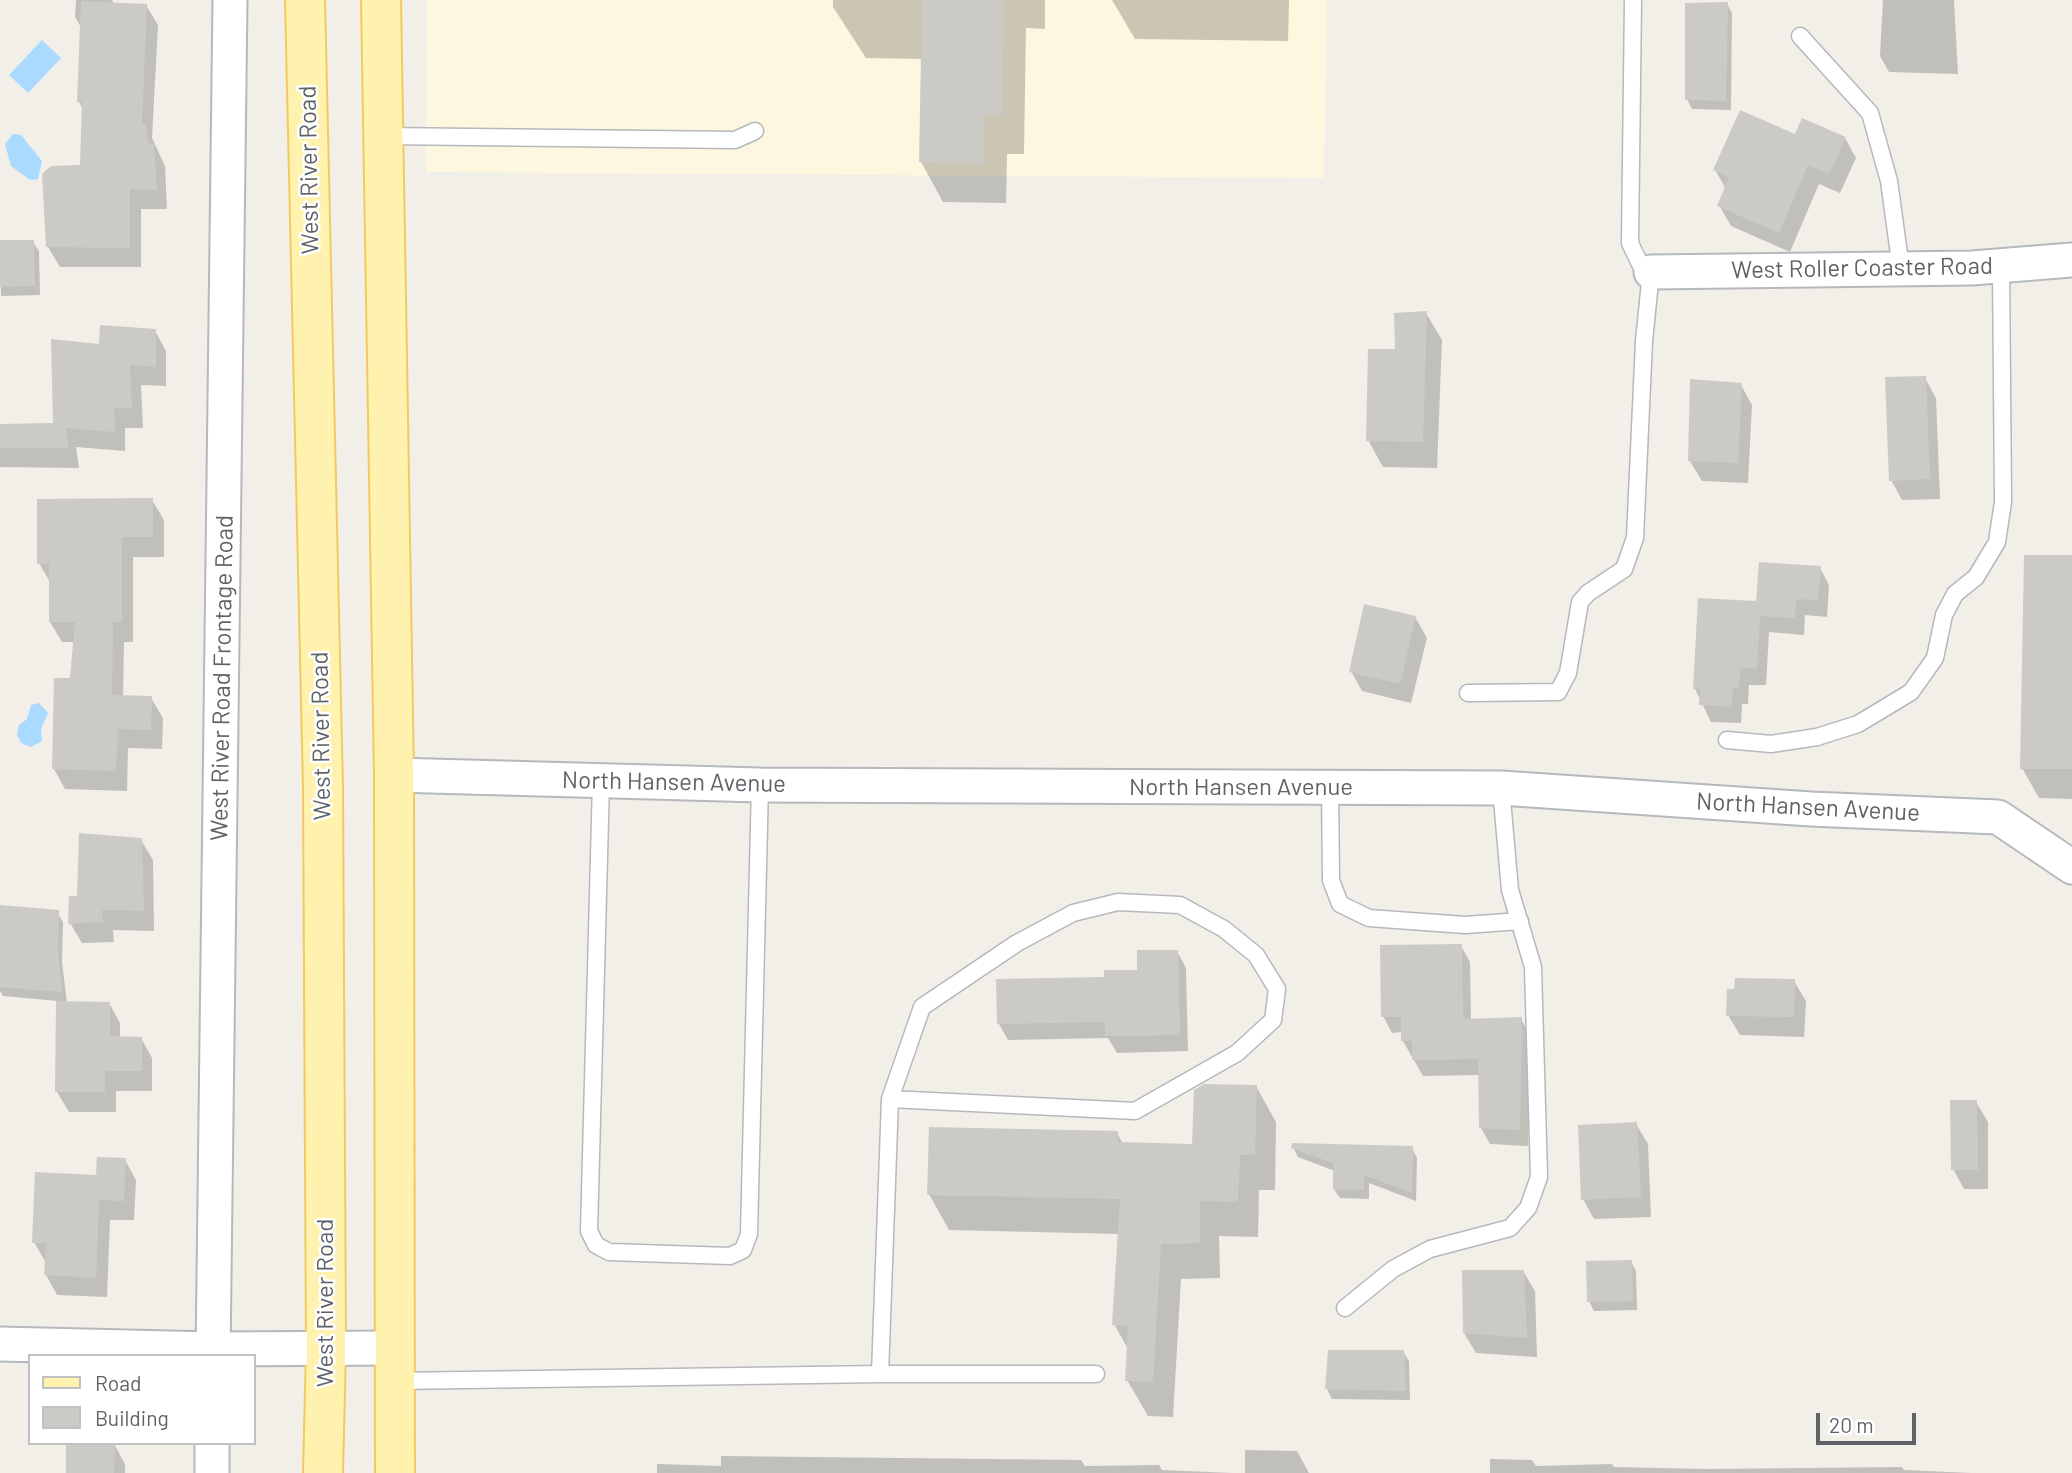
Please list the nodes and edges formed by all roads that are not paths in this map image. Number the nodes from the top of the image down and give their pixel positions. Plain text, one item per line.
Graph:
1 (230, 0) edge
2 (305, 0) edge
3 (381, 0) edge
4 (1633, 0) edge
5 (1800, 36) dead end
6 (755, 131) dead end
7 (384, 136) junction
8 (2072, 260) edge
9 (2001, 266) junction
10 (1900, 269) junction
11 (1651, 272) junction
12 (1468, 693) dead end
13 (1727, 740) dead end
14 (394, 775) junction
15 (601, 782) junction
16 (760, 785) junction
17 (1330, 787) junction
18 (1501, 788) junction
19 (2072, 867) edge
20 (1520, 921) junction
21 (890, 1100) junction
22 (1345, 1308) dead end
23 (0, 1344) edge
24 (326, 1349) junction
25 (213, 1353) edge
26 (396, 1365) junction
27 (880, 1374) junction
28 (1096, 1374) dead end
29 (212, 1445) edge
30 (212, 1473) edge
31 (324, 1473) edge
32 (395, 1473) edge

1 - 25 street, West River Road Frontage Road
2 - 24 main road, West River Road
3 - 7 main road
4 - 11 lane
5 - 10 lane
6 - 7 lane
7 - 14 main road
8 - 9 street, West Roller Coaster Road
9 - 10 street, West Roller Coaster Road
9 - 13 lane
10 - 11 street, West Roller Coaster Road
11 - 12 lane
14 - 15 street, North Hansen Avenue
14 - 26 main road
15 - 16 street, North Hansen Avenue
15 - 16 lane
16 - 17 street, North Hansen Avenue
17 - 18 street, North Hansen Avenue
17 - 20 lane
18 - 19 street, North Hansen Avenue
18 - 20 lane
20 - 22 lane
21 - 21 lane
21 - 27 lane
23 - 25 street
24 - 25 street
24 - 26 street
24 - 31 main road, West River Road
26 - 27 lane
26 - 32 main road
27 - 28 lane
29 - 30 street

